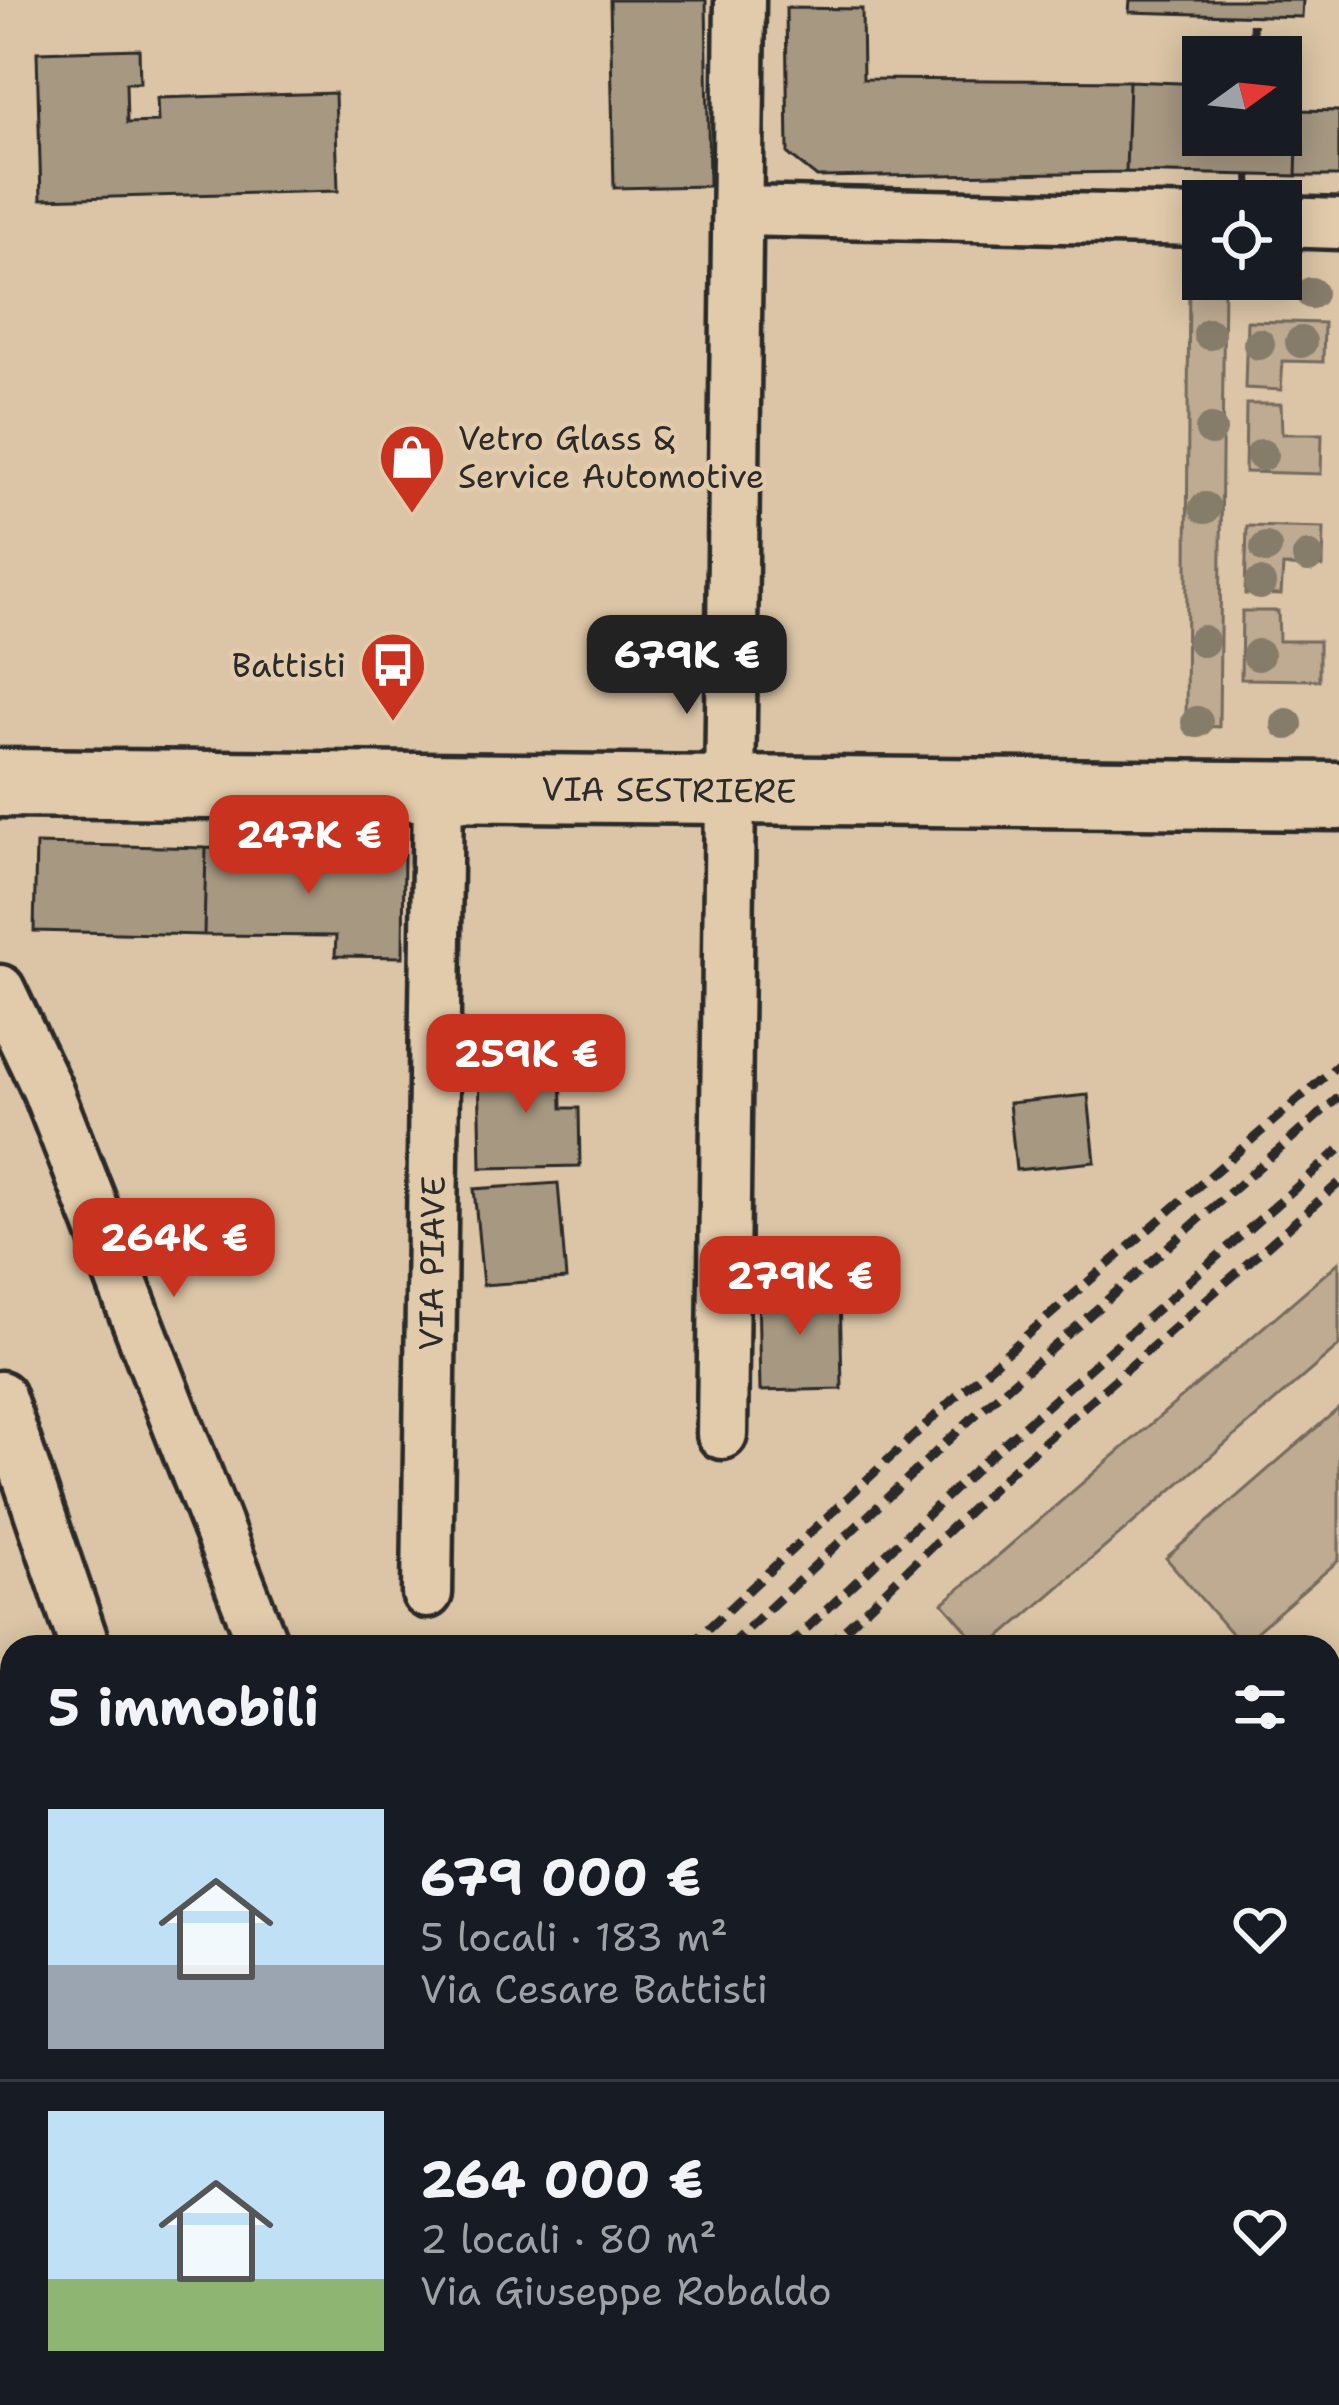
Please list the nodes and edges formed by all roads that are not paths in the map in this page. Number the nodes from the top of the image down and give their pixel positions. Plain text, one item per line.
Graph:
1 (740, 0) edge
2 (740, 211) junction
3 (1182, 221) edge
4 (1302, 223) edge
5 (1339, 224) edge
6 (0, 783) edge
7 (438, 790) junction
8 (728, 794) junction
9 (1339, 796) edge
10 (0, 990) edge
11 (0, 1396) edge
12 (722, 1434) dead end
13 (13, 1469) edge
14 (427, 1593) dead end
15 (80, 1635) edge
16 (258, 1635) edge

1 - 2 street
2 - 3 street
2 - 8 street
4 - 5 street
6 - 7 main road, VIA SESTRIERE
7 - 8 main road, VIA SESTRIERE
7 - 14 street, VIA PIAVE
8 - 9 main road, VIA SESTRIERE
8 - 12 street
10 - 16 street
11 - 13 street
13 - 15 street

